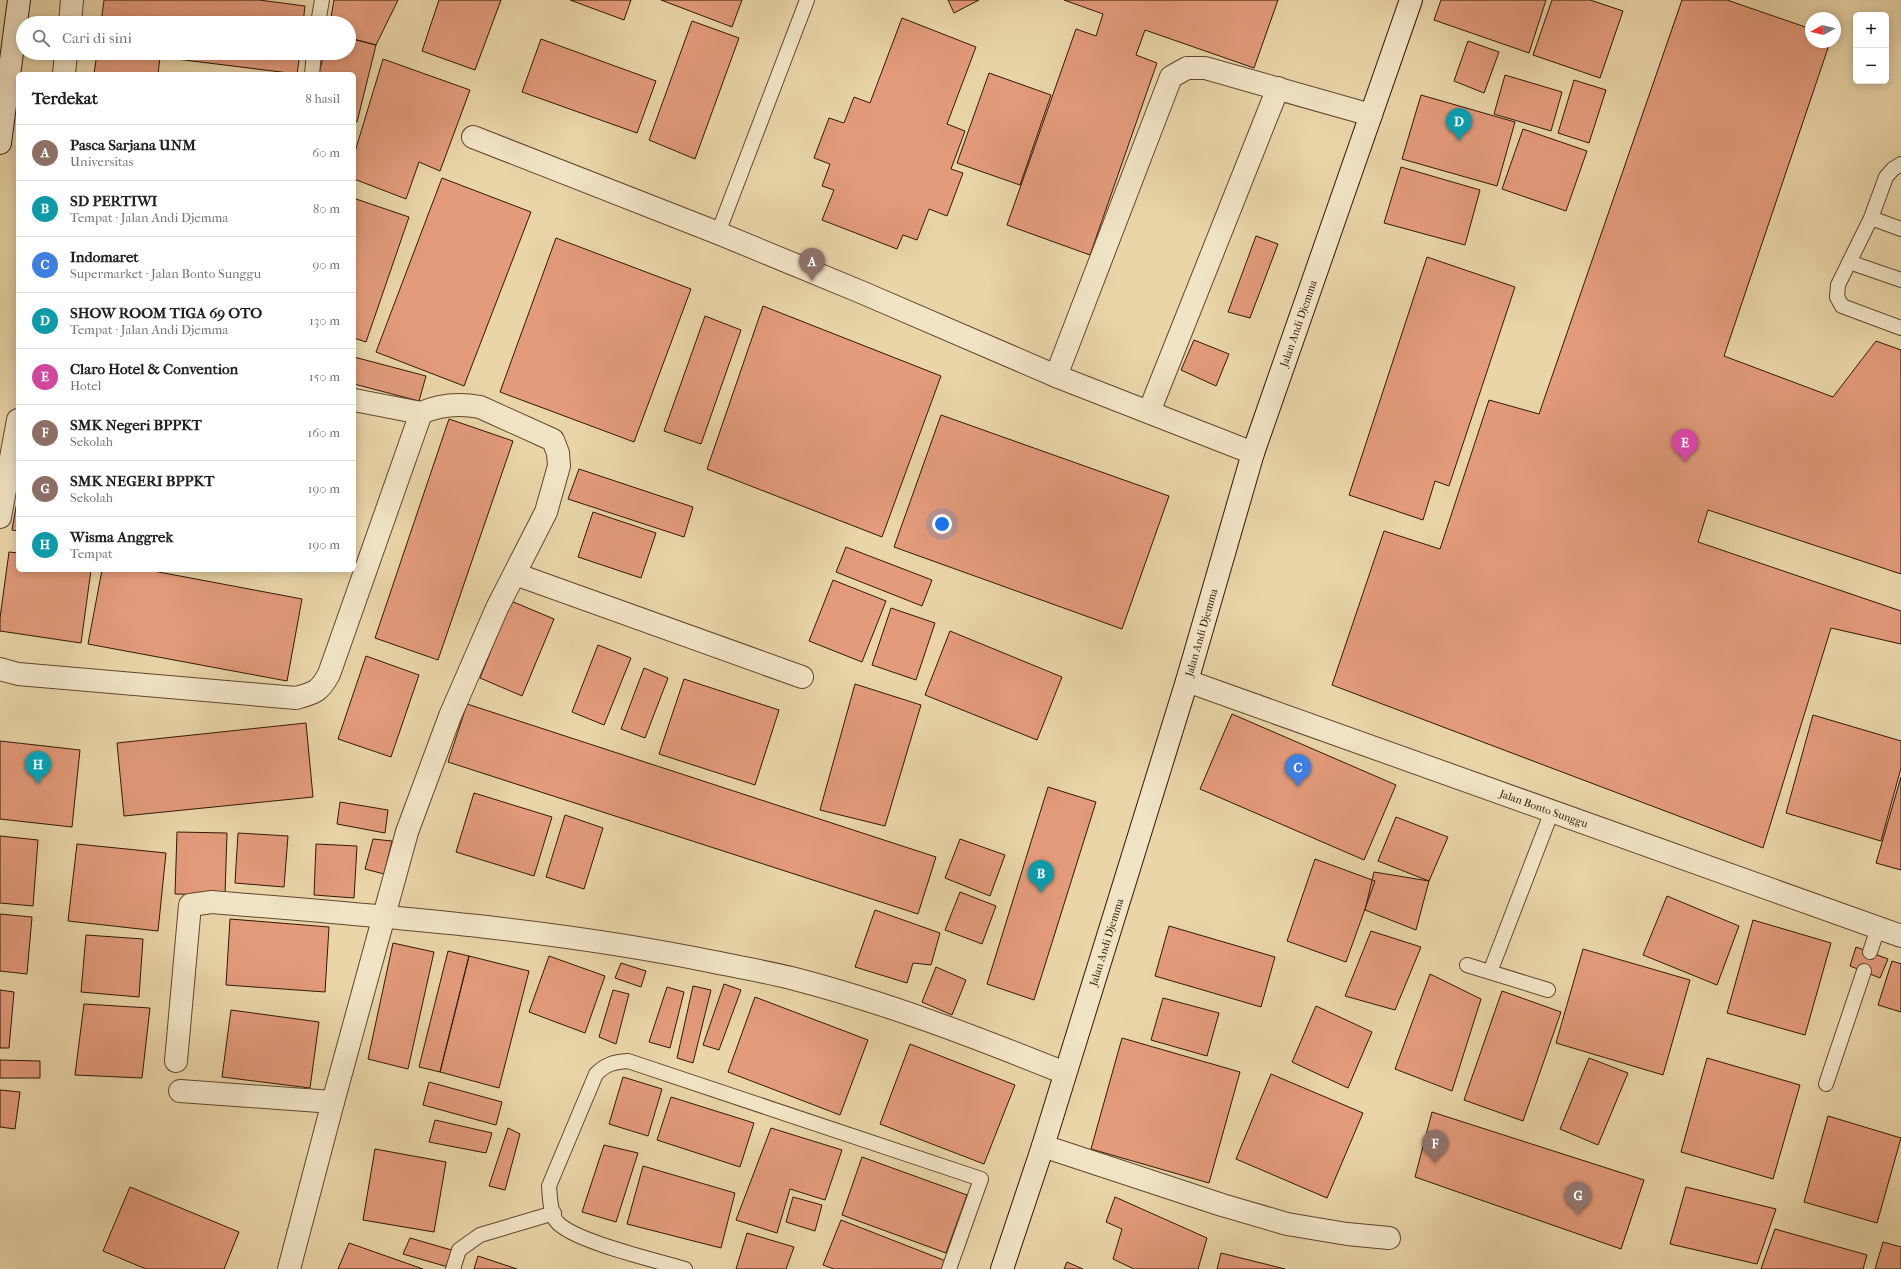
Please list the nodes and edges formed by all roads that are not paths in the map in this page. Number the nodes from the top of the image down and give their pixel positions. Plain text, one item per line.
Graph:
1 (19, 0) edge
2 (72, 0) edge
3 (322, 0) edge
4 (807, 0) edge
5 (1411, 0) edge
6 (17, 16) edge
7 (71, 16) edge
8 (319, 16) edge
9 (16, 23) edge
10 (65, 60) edge
11 (313, 60) edge
12 (64, 72) edge
13 (312, 72) edge
14 (1278, 88) junction
15 (1371, 115) junction
16 (473, 137) dead end
17 (0, 143) edge
18 (1901, 164) edge
19 (1871, 218) junction
20 (1901, 229) edge
21 (718, 233) junction
22 (1849, 262) junction
23 (1901, 280) edge
24 (1901, 328) edge
25 (1056, 376) junction
26 (356, 400) edge
27 (1149, 412) junction
28 (421, 413) junction
29 (16, 431) edge
30 (1253, 453) junction
31 (0, 517) edge
32 (515, 574) junction
33 (0, 669) edge
34 (802, 677) dead end
35 (1187, 681) junction
36 (1552, 811) junction
37 (384, 916) junction
38 (1878, 928) junction
39 (1901, 936) edge
40 (1870, 952) dead end
41 (1468, 965) dead end
42 (1490, 972) junction
43 (1864, 972) dead end
44 (1548, 990) dead end
45 (176, 1061) dead end
46 (1065, 1072) junction
47 (1826, 1084) dead end
48 (180, 1091) dead end
49 (333, 1102) junction
50 (1043, 1146) junction
51 (554, 1213) junction
52 (1389, 1238) dead end
53 (289, 1269) edge
54 (454, 1269) edge
55 (685, 1269) edge
56 (949, 1269) edge
57 (1002, 1269) edge

1 - 6 street
2 - 7 street
3 - 8 lane
4 - 21 lane
5 - 15 street, Jalan Andi Djemma
9 - 17 street
10 - 12 street
11 - 13 lane
14 - 15 street
14 - 25 street
14 - 27 street
15 - 30 street, Jalan Andi Djemma
16 - 21 street
18 - 19 lane
19 - 20 lane
19 - 22 lane
21 - 25 street
22 - 23 lane
22 - 24 lane
25 - 27 street
26 - 28 street
27 - 30 street
28 - 32 street
28 - 33 street
29 - 31 street
30 - 35 street, Jalan Andi Djemma
32 - 34 street
32 - 37 street
35 - 36 street, Jalan Bonto Sunggu
35 - 46 street, Jalan Andi Djemma
36 - 38 street, Jalan Bonto Sunggu
36 - 42 lane
37 - 45 street
37 - 46 street
37 - 49 street
38 - 39 street, Jalan Bonto Sunggu
38 - 40 lane
41 - 42 lane
42 - 44 lane
43 - 47 lane
46 - 50 street, Jalan Andi Djemma
48 - 49 street
49 - 53 street
50 - 52 street
50 - 57 street, Jalan Andi Djemma
51 - 54 lane
51 - 55 lane
51 - 56 lane

